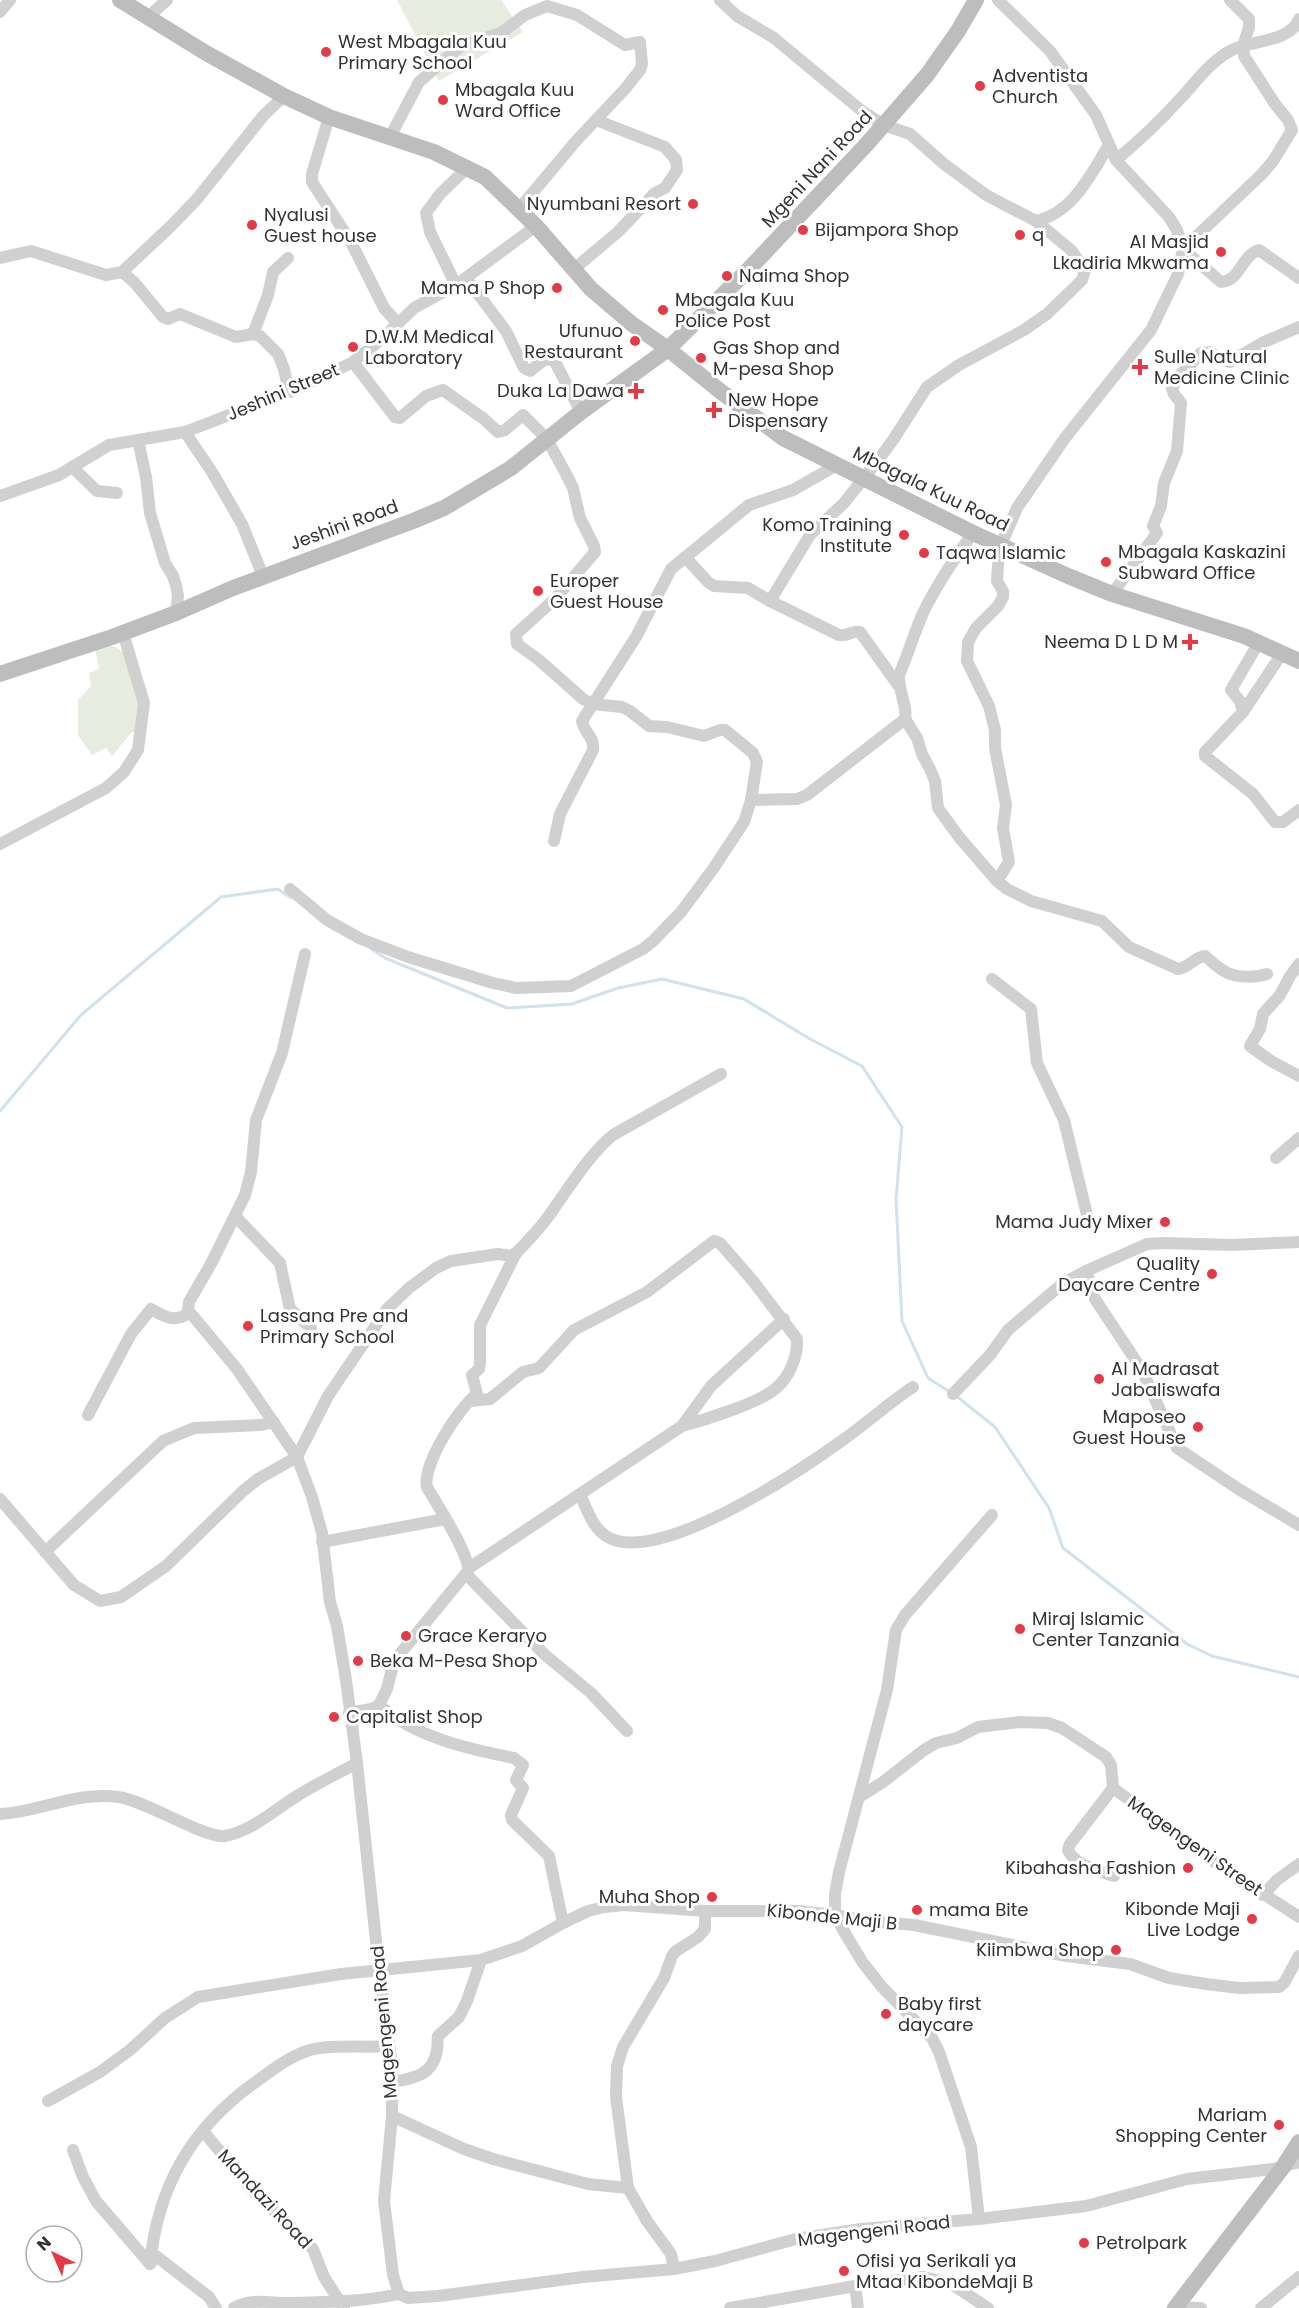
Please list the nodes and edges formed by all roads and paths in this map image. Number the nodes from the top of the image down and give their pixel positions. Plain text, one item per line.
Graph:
1 (10, 0) edge
2 (120, 0) edge
3 (167, 0) edge
4 (720, 0) edge
5 (998, 0) edge
6 (1230, 0) edge
7 (972, 1) edge
8 (0, 12) edge
9 (148, 16) junction
10 (1299, 19) edge
11 (1243, 46) junction
12 (284, 96) junction
13 (330, 117) junction
14 (596, 120) junction
15 (885, 125) junction
16 (390, 137) junction
17 (1109, 145) junction
18 (1116, 160) junction
19 (467, 168) junction
20 (519, 209) junction
21 (1036, 221) junction
22 (536, 226) junction
23 (1183, 249) junction
24 (0, 258) edge
25 (288, 258) dead end
26 (574, 269) junction
27 (122, 272) junction
28 (1299, 278) edge
29 (461, 282) junction
30 (398, 324) junction
31 (1299, 327) edge
32 (253, 333) junction
33 (668, 349) junction
34 (353, 362) junction
35 (289, 392) junction
36 (581, 412) junction
37 (185, 432) junction
38 (547, 439) junction
39 (138, 440) junction
40 (837, 465) junction
41 (73, 468) junction
42 (864, 478) junction
43 (117, 493) dead end
44 (0, 496) edge
45 (973, 533) junction
46 (1001, 545) junction
47 (685, 557) junction
48 (263, 576) junction
49 (1112, 594) junction
50 (770, 601) junction
51 (176, 613) junction
52 (123, 633) junction
53 (1259, 642) junction
54 (1281, 654) junction
55 (1299, 661) edge
56 (0, 674) edge
57 (898, 685) junction
58 (593, 704) junction
59 (1243, 712) junction
60 (905, 719) junction
61 (751, 800) junction
62 (1299, 810) edge
63 (554, 842) dead end
64 (0, 844) edge
65 (997, 880) junction
66 (290, 889) dead end
67 (305, 954) dead end
68 (1299, 964) edge
69 (1267, 974) dead end
70 (992, 980) dead end
71 (721, 1074) dead end
72 (1299, 1076) edge
73 (1299, 1138) edge
74 (1276, 1158) dead end
75 (236, 1217) junction
76 (1088, 1219) dead end
77 (1299, 1242) edge
78 (516, 1253) junction
79 (1086, 1270) junction
80 (189, 1313) junction
81 (784, 1319) junction
82 (311, 1328) dead end
83 (913, 1387) dead end
84 (953, 1394) dead end
85 (470, 1401) junction
86 (88, 1415) dead end
87 (274, 1422) junction
88 (682, 1426) junction
89 (297, 1457) junction
90 (580, 1494) junction
91 (0, 1499) edge
92 (992, 1515) dead end
93 (445, 1519) junction
94 (1299, 1525) edge
95 (322, 1542) junction
96 (45, 1552) junction
97 (467, 1571) junction
98 (379, 1705) junction
99 (349, 1713) junction
100 (627, 1731) dead end
101 (357, 1763) junction
102 (1113, 1788) junction
103 (861, 1796) junction
104 (0, 1814) edge
105 (1299, 1864) edge
106 (1114, 1876) dead end
107 (1263, 1895) junction
108 (705, 1911) junction
109 (835, 1915) junction
110 (1299, 1917) edge
111 (563, 1923) junction
112 (1299, 1956) edge
113 (481, 1960) junction
114 (379, 1969) junction
115 (389, 2046) junction
116 (393, 2082) junction
117 (48, 2101) dead end
118 (392, 2116) junction
119 (203, 2131) junction
120 (73, 2150) dead end
121 (1294, 2155) edge
122 (628, 2188) junction
123 (979, 2219) junction
124 (150, 2264) junction
125 (674, 2269) junction
126 (1299, 2277) edge
127 (855, 2286) junction
128 (399, 2294) junction
129 (209, 2297) junction
130 (341, 2305) edge
131 (1176, 2307) edge
132 (216, 2308) edge
133 (227, 2308) edge
134 (234, 2308) edge
135 (730, 2308) edge
136 (858, 2308) edge
137 (988, 2308) edge
138 (1201, 2308) edge
139 (1261, 2308) edge

1 - 8 street
2 - 9 street
3 - 9 street
4 - 15 street
5 - 17 street
6 - 11 street
7 - 15 street, Mgeni Nani Road
9 - 12 street, Mbagala Kuu Road
10 - 11 street
11 - 18 street
11 - 23 street
12 - 13 street, Mbagala Kuu Road
12 - 27 street
13 - 16 street, Mbagala Kuu Road
13 - 30 street
14 - 16 street
14 - 20 street
14 - 26 street
15 - 21 street
15 - 33 street, Mgeni Nani Road
16 - 19 street, Mbagala Kuu Road
17 - 18 street
17 - 21 street
18 - 23 street
19 - 20 street, Mbagala Kuu Road
19 - 29 street
20 - 22 street, Mbagala Kuu Road
21 - 42 street
22 - 26 street, Mbagala Kuu Road
22 - 29 street, Jeshini Street
23 - 28 street
23 - 46 street
24 - 27 street
25 - 32 street
26 - 33 street, Mbagala Kuu Road
27 - 32 street
29 - 30 street, Jeshini Street
29 - 36 street
30 - 34 street, Jeshini Street
31 - 49 street
32 - 35 street
33 - 36 street, Jeshini Road
33 - 40 street, Mbagala Kuu Road
34 - 35 street, Jeshini Street
34 - 38 street
35 - 37 street, Jeshini Street
36 - 38 street, Jeshini Road
37 - 39 street, Jeshini Street
37 - 48 street
38 - 48 street, Jeshini Road
38 - 58 street
39 - 41 street, Jeshini Street
39 - 51 street
40 - 42 street, Mbagala Kuu Road
40 - 47 street
41 - 43 street
41 - 44 street, Jeshini Street
42 - 45 street, Mbagala Kuu Road
42 - 50 street
45 - 46 street, Mbagala Kuu Road
45 - 57 street
46 - 49 street, Mbagala Kuu Road
46 - 65 street
47 - 50 street
47 - 58 street
48 - 51 street, Jeshini Road
49 - 53 street, Mbagala Kuu Road
50 - 57 street
51 - 52 street, Jeshini Road
52 - 56 street, Jeshini Road
52 - 64 street
53 - 54 street, Mbagala Kuu Road
53 - 59 street
54 - 55 street, Mbagala Kuu Road
54 - 59 street
57 - 60 street
58 - 61 street
58 - 63 street
59 - 62 street
60 - 61 street
60 - 65 street
61 - 66 street
65 - 69 street
67 - 75 street
68 - 72 street
70 - 76 street
71 - 78 street
73 - 74 street
75 - 80 street
75 - 82 street
77 - 79 street
78 - 85 street
78 - 89 street
79 - 84 street
79 - 94 street
80 - 86 street
80 - 87 street, Magengeni Road
81 - 85 street
81 - 88 street
81 - 88 street
83 - 90 street
85 - 93 street
87 - 89 street, Magengeni Road
87 - 96 street
88 - 90 street
89 - 95 street, Magengeni Road
89 - 96 street
90 - 97 street
91 - 96 street
92 - 103 street
93 - 95 street
93 - 97 street
95 - 99 street, Magengeni Road
97 - 98 street
97 - 100 street
98 - 99 street
98 - 111 street
99 - 101 street, Magengeni Road
101 - 104 street
101 - 114 street, Magengeni Road
102 - 103 street
102 - 106 street, Magengeni Street
102 - 107 street, Magengeni Street
103 - 109 street
105 - 107 street
107 - 110 street, Magengeni Street
108 - 109 street, Kibonde Maji B
108 - 111 street, Kibonde Maji B
108 - 122 street
109 - 112 street, Kibonde Maji B
109 - 123 street
111 - 113 street, Kibonde Maji B
113 - 114 street, Kibonde Maji B
113 - 116 street
114 - 115 street, Magengeni Road
114 - 117 street, Kibonde Maji B
115 - 116 street, Magengeni Road
115 - 119 street
116 - 118 street, Magengeni Road
118 - 122 street
118 - 128 street, Magengeni Road
119 - 124 street
119 - 130 street, Mandazi Road
120 - 124 street
121 - 123 street, Magengeni Road
121 - 131 street
122 - 125 street
123 - 125 street, Magengeni Road
124 - 129 street
125 - 128 street, Magengeni Road
126 - 139 street
127 - 135 street
127 - 136 street
127 - 137 street
128 - 130 street
129 - 132 street
129 - 133 street
130 - 134 street
131 - 138 street

